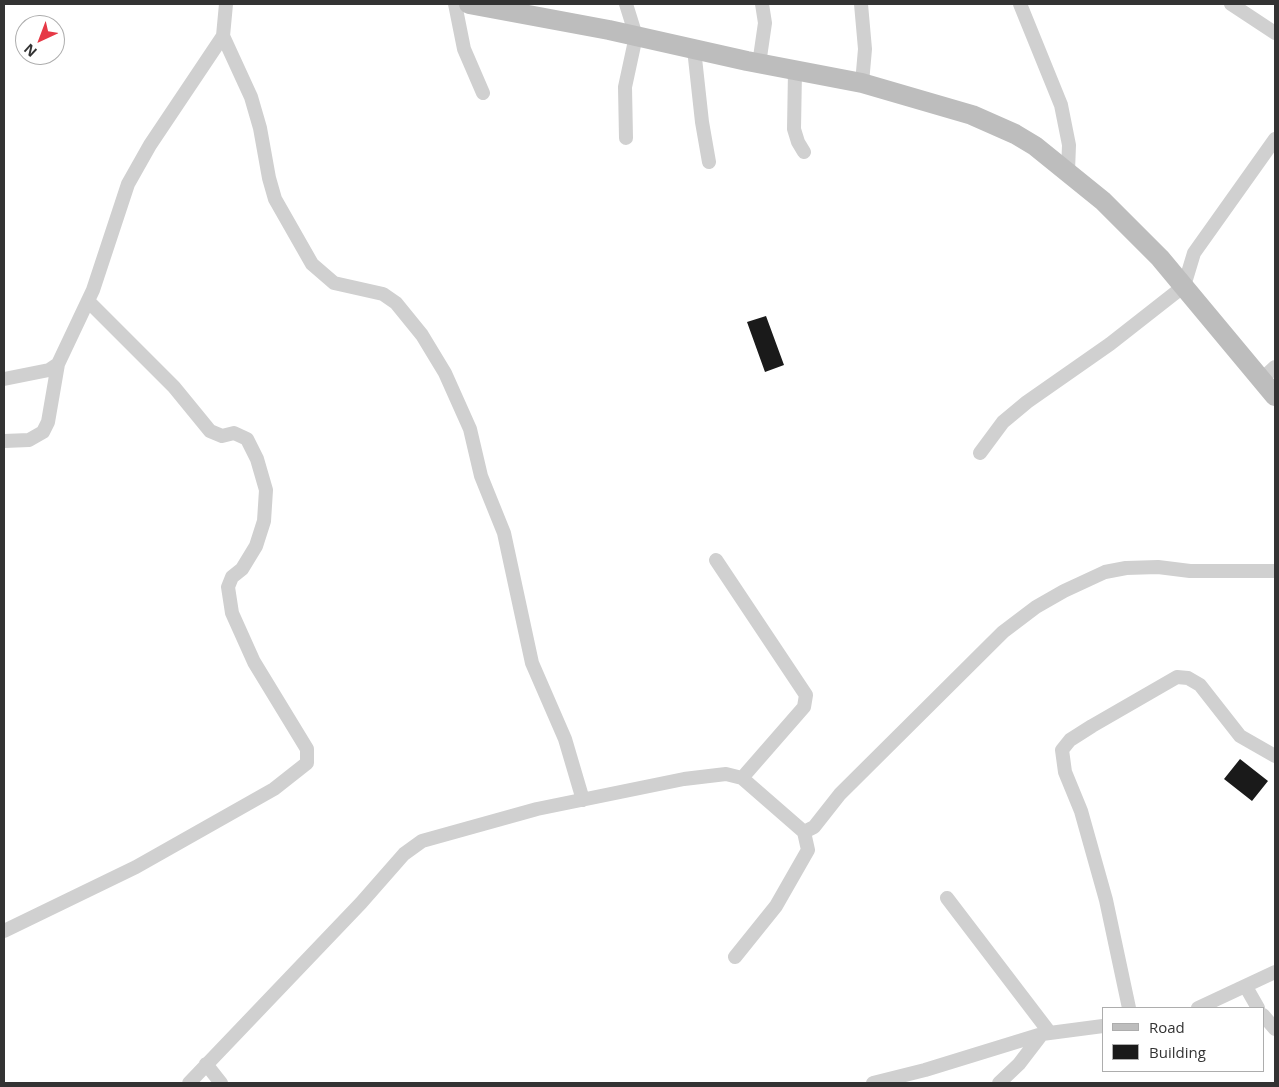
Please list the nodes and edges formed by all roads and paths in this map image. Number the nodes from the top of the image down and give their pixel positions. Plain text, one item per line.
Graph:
1 (226, 4) edge
2 (455, 4) edge
3 (469, 4) edge
4 (626, 4) edge
5 (762, 4) edge
6 (862, 4) edge
7 (1020, 4) edge
8 (1231, 4) edge
9 (1275, 33) edge
10 (223, 36) junction
11 (636, 36) junction
12 (694, 49) junction
13 (759, 64) junction
14 (795, 71) junction
15 (862, 83) junction
16 (482, 93) dead end
17 (626, 138) dead end
18 (1275, 139) edge
19 (804, 152) dead end
20 (709, 162) dead end
21 (1068, 171) junction
22 (1194, 253) junction
23 (1160, 258) junction
24 (1184, 286) junction
25 (88, 301) junction
26 (58, 364) junction
27 (1268, 373) edge
28 (4, 379) edge
29 (1275, 396) edge
30 (4, 441) edge
31 (980, 453) dead end
32 (716, 560) dead end
33 (1275, 571) edge
34 (1275, 756) edge
35 (742, 778) junction
36 (583, 800) junction
37 (804, 832) junction
38 (947, 898) dead end
39 (4, 931) edge
40 (735, 957) dead end
41 (1275, 972) edge
42 (1246, 986) junction
43 (1129, 1007) edge
44 (1200, 1007) edge
45 (1257, 1007) edge
46 (1264, 1016) edge
47 (1102, 1026) edge
48 (1275, 1029) edge
49 (1046, 1033) junction
50 (206, 1064) junction
51 (189, 1083) edge
52 (220, 1083) edge
53 (873, 1083) edge
54 (999, 1083) edge

1 - 10 street
2 - 16 street
3 - 11 main road
4 - 11 street
5 - 13 street
6 - 15 street
7 - 21 street
8 - 9 street
10 - 25 street
10 - 36 street
11 - 12 main road
11 - 17 street
12 - 13 main road
12 - 20 street
13 - 14 main road
14 - 15 main road
14 - 19 street
15 - 21 main road
18 - 22 street
21 - 23 main road
22 - 23 street
22 - 24 street
23 - 24 main road
24 - 27 main road
24 - 31 street
25 - 26 street
25 - 39 street
26 - 28 street
26 - 30 street
27 - 29 main road
32 - 35 street
33 - 37 street
34 - 43 street
35 - 36 street
35 - 37 street
36 - 50 street
37 - 40 street
38 - 49 street
41 - 42 street
42 - 44 street
42 - 45 street
46 - 48 street
47 - 49 street
49 - 53 street
49 - 54 street
50 - 51 street
50 - 52 street

